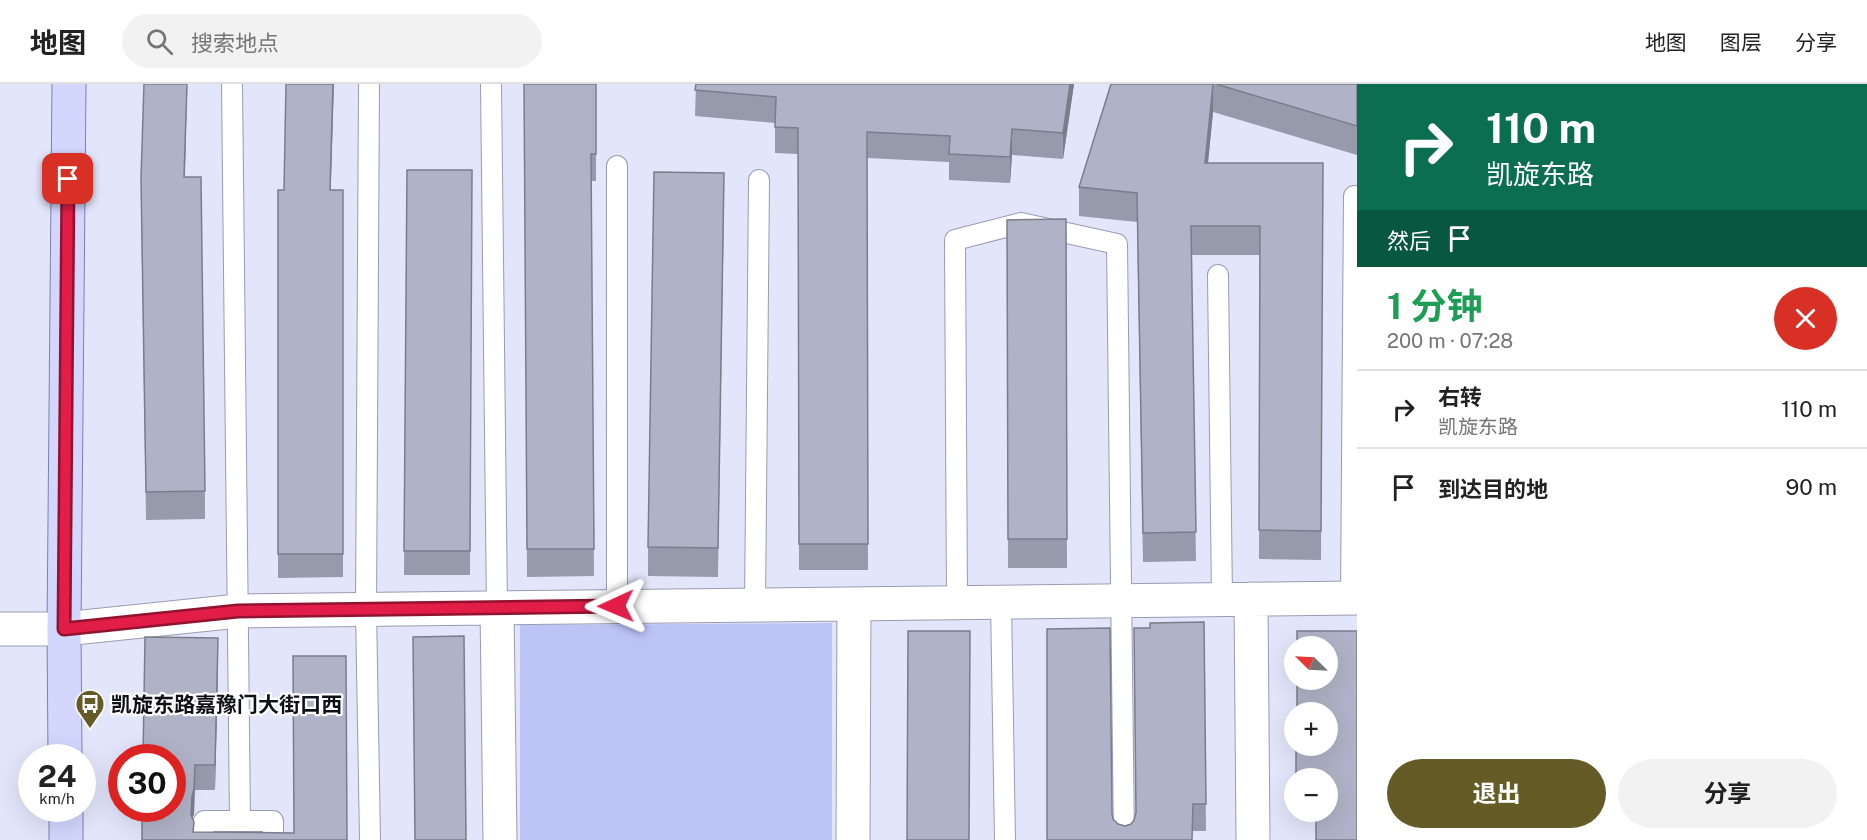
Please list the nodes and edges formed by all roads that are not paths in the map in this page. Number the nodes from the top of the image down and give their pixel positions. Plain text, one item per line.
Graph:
1 (69, 84) edge
2 (232, 84) edge
3 (369, 84) edge
4 (491, 84) edge
5 (617, 166) dead end
6 (759, 180) dead end
7 (1354, 196) dead end
8 (1218, 275) dead end
9 (1354, 598) edge
10 (1237, 599) junction
11 (1121, 601) junction
12 (957, 602) junction
13 (1001, 602) junction
14 (854, 604) junction
15 (755, 605) junction
16 (616, 606) junction
17 (497, 608) junction
18 (366, 609) junction
19 (238, 611) junction
20 (0, 629) edge
21 (64, 629) junction
22 (65, 744) edge
23 (240, 821) junction
24 (66, 822) edge
25 (66, 840) edge
26 (203, 840) edge
27 (273, 840) edge
28 (370, 840) edge
29 (500, 840) edge
30 (853, 840) edge
31 (1005, 840) edge
32 (1124, 840) edge
33 (1253, 840) edge

1 - 21 main road
2 - 19 lane
3 - 18 lane
4 - 17 lane
5 - 16 lane
6 - 15 lane
7 - 9 lane
8 - 10 lane
9 - 10 street
10 - 11 street
10 - 33 street
11 - 12 lane
11 - 13 street
11 - 32 lane
12 - 13 street
12 - 14 street
13 - 31 lane
14 - 15 street
14 - 30 street
15 - 16 street
16 - 17 street
17 - 18 street
17 - 29 street
18 - 19 street
18 - 28 lane
19 - 21 street
19 - 23 lane
20 - 21 street
21 - 22 main road
23 - 26 lane
23 - 27 lane
24 - 25 main road

